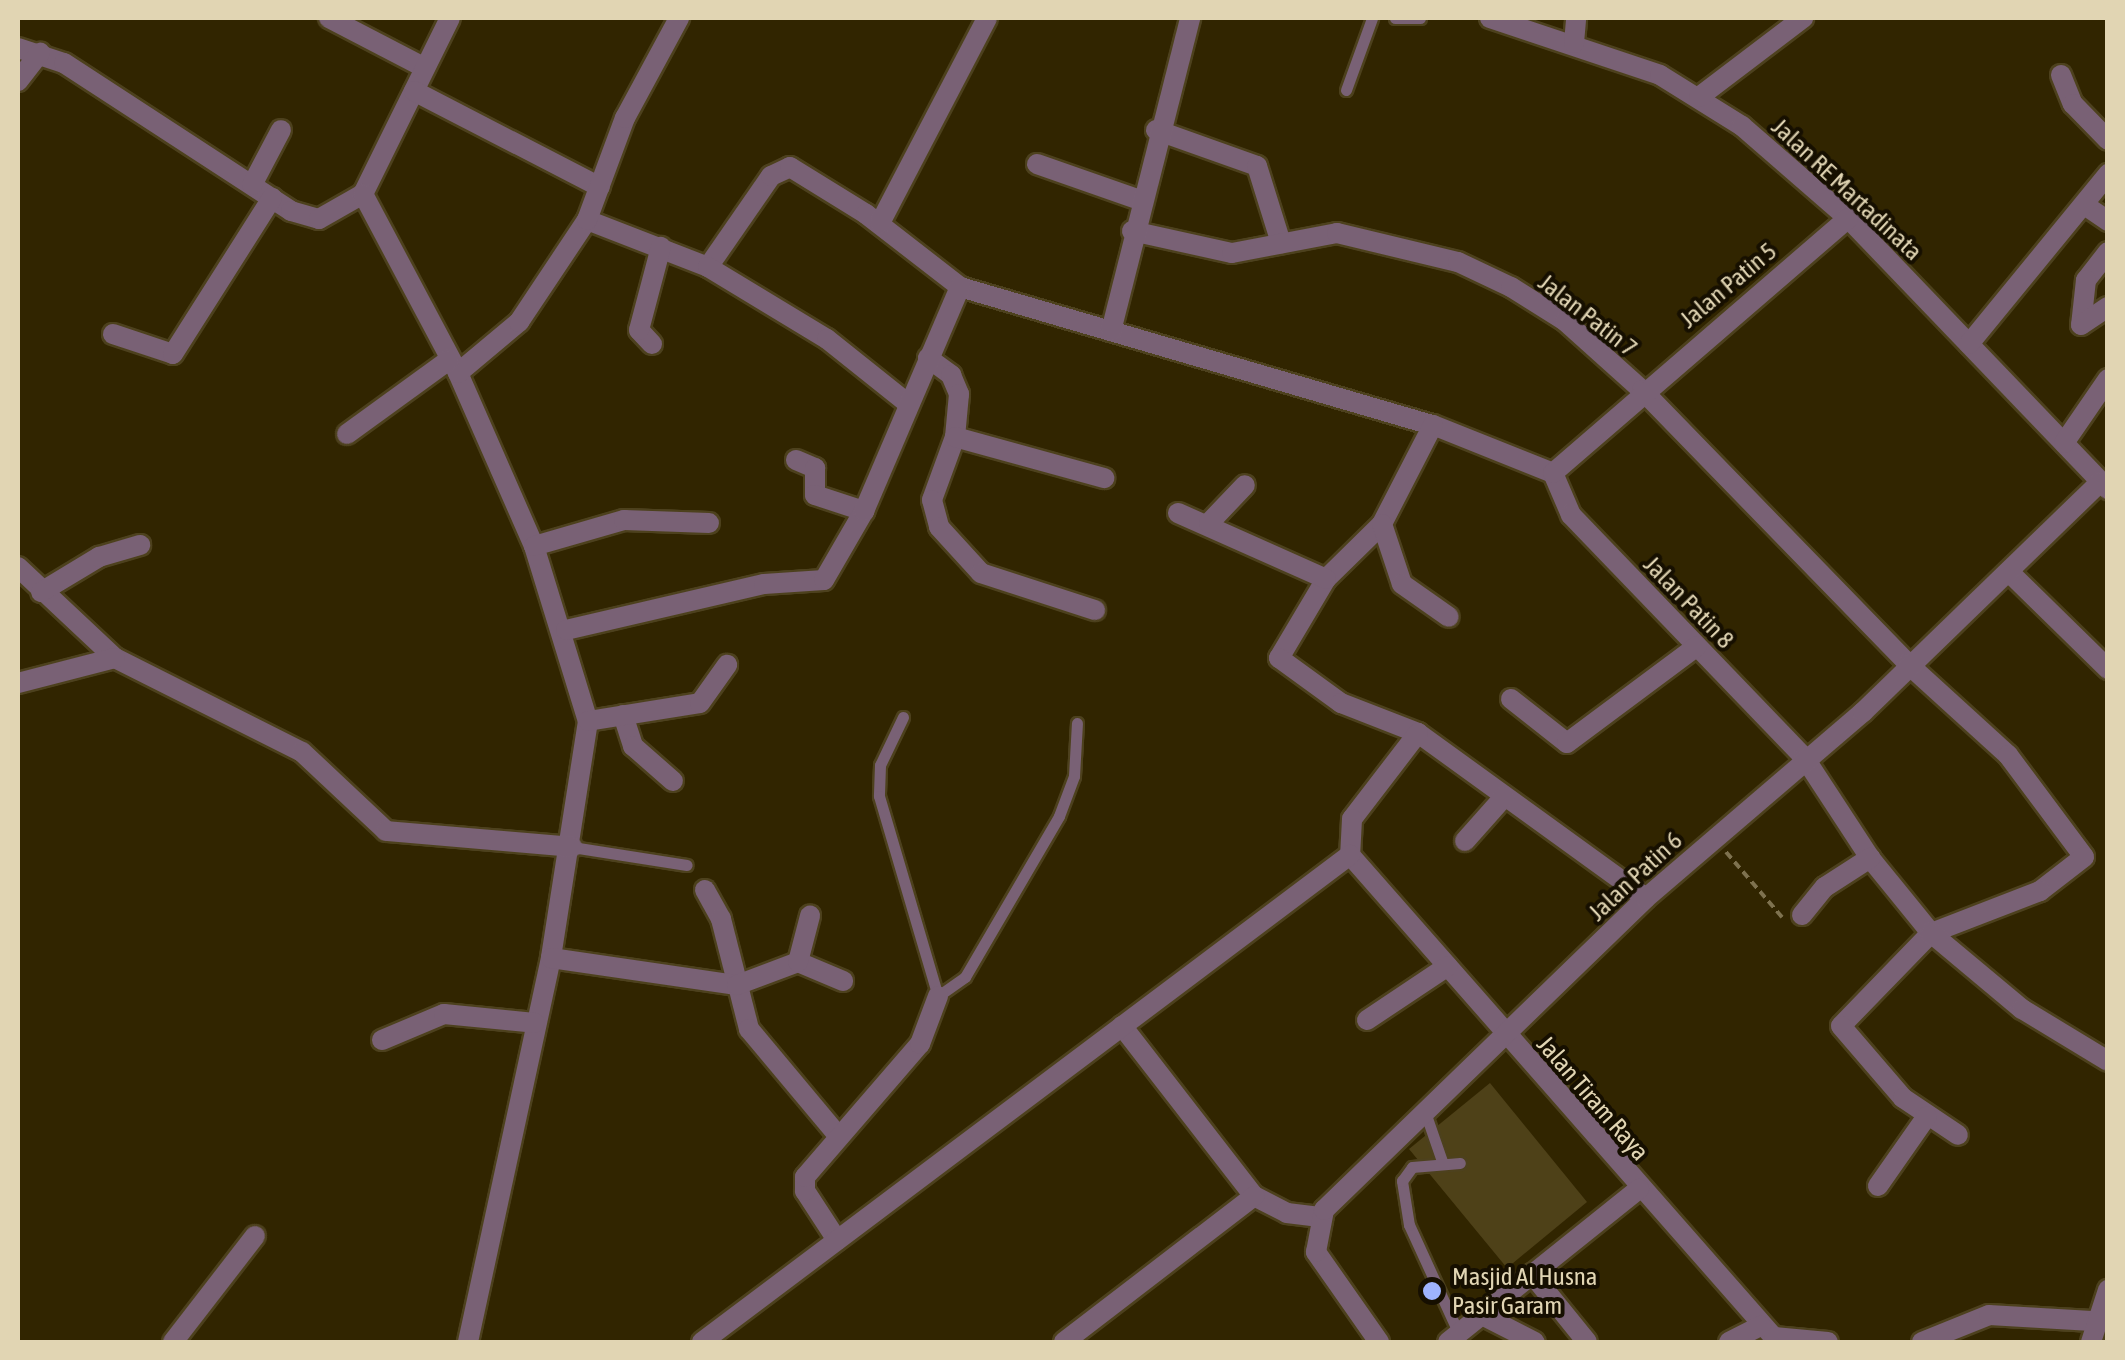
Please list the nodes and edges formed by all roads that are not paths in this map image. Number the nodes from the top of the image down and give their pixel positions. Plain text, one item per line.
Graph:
1 (329, 18) edge
2 (450, 18) edge
3 (679, 18) edge
4 (986, 18) edge
5 (1190, 18) edge
6 (1372, 18) edge
7 (1395, 18) edge
8 (1420, 18) edge
9 (1490, 18) edge
10 (1576, 18) edge
11 (1796, 20) edge
12 (1574, 43) junction
13 (18, 48) edge
14 (40, 53) junction
15 (425, 68) junction
16 (2061, 75) dead end
17 (18, 81) edge
18 (1346, 90) dead end
19 (414, 91) junction
20 (1699, 97) junction
21 (281, 130) dead end
22 (1156, 130) junction
23 (2108, 140) edge
24 (1037, 164) dead end
25 (2108, 174) edge
26 (252, 185) junction
27 (600, 188) junction
28 (363, 194) junction
29 (272, 198) junction
30 (1140, 200) junction
31 (2086, 206) junction
32 (1848, 218) junction
33 (586, 220) junction
34 (2108, 221) edge
35 (880, 223) junction
36 (1132, 231) junction
37 (1281, 243) junction
38 (661, 247) junction
39 (2108, 252) edge
40 (708, 267) junction
41 (960, 287) junction
42 (2108, 308) edge
43 (1111, 331) junction
44 (113, 334) dead end
45 (652, 344) dead end
46 (1969, 344) junction
47 (928, 358) junction
48 (453, 366) junction
49 (2108, 379) edge
50 (1642, 390) junction
51 (906, 402) junction
52 (1433, 424) junction
53 (347, 434) dead end
54 (955, 437) junction
55 (2064, 444) junction
56 (796, 460) dead end
57 (1553, 472) junction
58 (1104, 478) dead end
59 (1244, 485) dead end
60 (2104, 485) edge
61 (864, 512) junction
62 (1178, 513) dead end
63 (709, 522) dead end
64 (1209, 523) junction
65 (1382, 524) junction
66 (140, 545) dead end
67 (534, 546) junction
68 (18, 567) edge
69 (2010, 572) junction
70 (1326, 579) junction
71 (41, 592) junction
72 (1095, 610) dead end
73 (1449, 617) dead end
74 (566, 630) junction
75 (1696, 646) junction
76 (115, 658) junction
77 (727, 664) dead end
78 (1908, 664) junction
79 (2108, 670) edge
80 (18, 683) edge
81 (1511, 699) dead end
82 (623, 715) junction
83 (903, 717) dead end
84 (588, 720) junction
85 (1077, 723) dead end
86 (1418, 733) junction
87 (1804, 757) junction
88 (674, 781) dead end
89 (1504, 798) junction
90 (1465, 841) dead end
91 (572, 847) junction
92 (1350, 856) junction
93 (1870, 858) junction
94 (687, 865) dead end
95 (704, 890) dead end
96 (1646, 898) junction
97 (1802, 914) road end
98 (810, 916) dead end
99 (1931, 933) junction
100 (551, 958) junction
101 (798, 962) junction
102 (1448, 966) junction
103 (843, 981) dead end
104 (737, 985) junction
105 (938, 996) junction
106 (1367, 1020) dead end
107 (535, 1023) junction
108 (1122, 1026) junction
109 (1507, 1036) junction
110 (382, 1040) dead end
111 (2108, 1061) edge
112 (1426, 1112) junction
113 (1926, 1116) junction
114 (836, 1132) junction
115 (1958, 1135) dead end
116 (1460, 1162) dead end
117 (1443, 1164) junction
118 (1878, 1186) dead end
119 (1638, 1189) junction
120 (1254, 1196) junction
121 (1287, 1213) junction
122 (1320, 1218) junction
123 (254, 1236) dead end
124 (837, 1240) junction
125 (1316, 1252) junction
126 (1532, 1274) junction
127 (2108, 1290) edge
128 (1482, 1315) junction
129 (2092, 1321) junction
130 (1771, 1335) edge
131 (185, 1338) edge
132 (1454, 1338) edge
133 (468, 1342) edge
134 (702, 1342) edge
135 (1064, 1342) edge
136 (1379, 1342) edge
137 (1535, 1342) edge
138 (1587, 1342) edge
139 (1729, 1342) edge
140 (1828, 1342) edge
141 (1922, 1342) edge
142 (2091, 1342) edge

1 - 15 street
2 - 15 street
3 - 27 street
4 - 35 street
5 - 22 street
6 - 18 lane
7 - 8 lane
9 - 12 street, Jalan RE Martadinata
10 - 12 street
11 - 20 street
12 - 20 street, Jalan RE Martadinata
13 - 14 street
14 - 17 street
14 - 26 street
15 - 19 street
16 - 23 street
19 - 27 street
19 - 28 street
20 - 32 street, Jalan RE Martadinata
21 - 26 street
22 - 30 street
22 - 37 street
24 - 30 street
25 - 31 street
26 - 29 street
27 - 33 street
28 - 29 street
28 - 48 street
29 - 44 street
30 - 36 street
31 - 34 street
31 - 46 street
32 - 46 street, Jalan RE Martadinata
32 - 50 street, Jalan Patin 5
33 - 38 street
33 - 48 street
35 - 40 street
35 - 41 street
36 - 37 street, Jalan Patin 7
36 - 43 street
37 - 50 street, Jalan Patin 7
38 - 40 street
38 - 45 street
39 - 42 street
40 - 51 street
41 - 43 street
41 - 47 street
43 - 52 street
46 - 55 street, Jalan RE Martadinata
47 - 51 street
47 - 54 street
48 - 53 street
48 - 67 street
49 - 55 street
50 - 57 street, Jalan Patin 5
50 - 78 street, Jalan Patin 7
51 - 61 street
52 - 57 street
52 - 65 street
54 - 58 street
54 - 72 street
55 - 60 street, Jalan RE Martadinata
56 - 61 street
57 - 75 street, Jalan Patin 8
59 - 64 street
60 - 69 street, Jalan Patin 6
61 - 74 street
62 - 64 street
63 - 67 street
64 - 70 street
65 - 70 street
65 - 73 street
66 - 71 street
67 - 74 street
68 - 71 street
69 - 78 street, Jalan Patin 6
69 - 79 street
70 - 86 street
71 - 76 street
74 - 84 street
75 - 81 street
75 - 87 street, Jalan Patin 8
76 - 80 street
76 - 91 street
77 - 82 street
78 - 87 street, Jalan Patin 6
78 - 99 street, Jalan Patin 7
82 - 84 street
82 - 88 street
83 - 105 lane
84 - 91 street
85 - 105 lane
86 - 89 street
86 - 92 street
87 - 93 street, Jalan Patin 8
87 - 96 street, Jalan Patin 6
89 - 90 street
89 - 96 street
91 - 94 lane
91 - 100 street
92 - 102 street, Jalan Tiram Raya
92 - 108 street
93 - 97 street
93 - 99 street, Jalan Patin 8
95 - 104 street
96 - 109 street, Jalan Patin 6
98 - 101 street
99 - 111 street, Jalan Patin 8
99 - 113 street
100 - 104 street
100 - 107 street
101 - 103 street
101 - 104 street
102 - 106 street
102 - 109 street, Jalan Tiram Raya
104 - 114 street
105 - 114 street
107 - 110 street
107 - 133 street
108 - 120 street
108 - 124 street
109 - 112 street, Jalan Patin 6
109 - 119 street, Jalan Tiram Raya
112 - 117 lane
112 - 122 street, Jalan Patin 6
113 - 115 street
113 - 118 street
114 - 124 street
116 - 117 lane
117 - 132 lane
119 - 126 street, Jalan Tiram Raya
119 - 130 street
120 - 121 street
120 - 135 street
121 - 122 street
121 - 125 street
122 - 125 street
123 - 131 street
124 - 134 street
125 - 136 street
126 - 128 street, Jalan Tiram Raya
126 - 138 street
127 - 129 street
128 - 132 street, Jalan Tiram Raya
128 - 137 street
129 - 141 street
129 - 142 street
130 - 139 street
130 - 140 street

